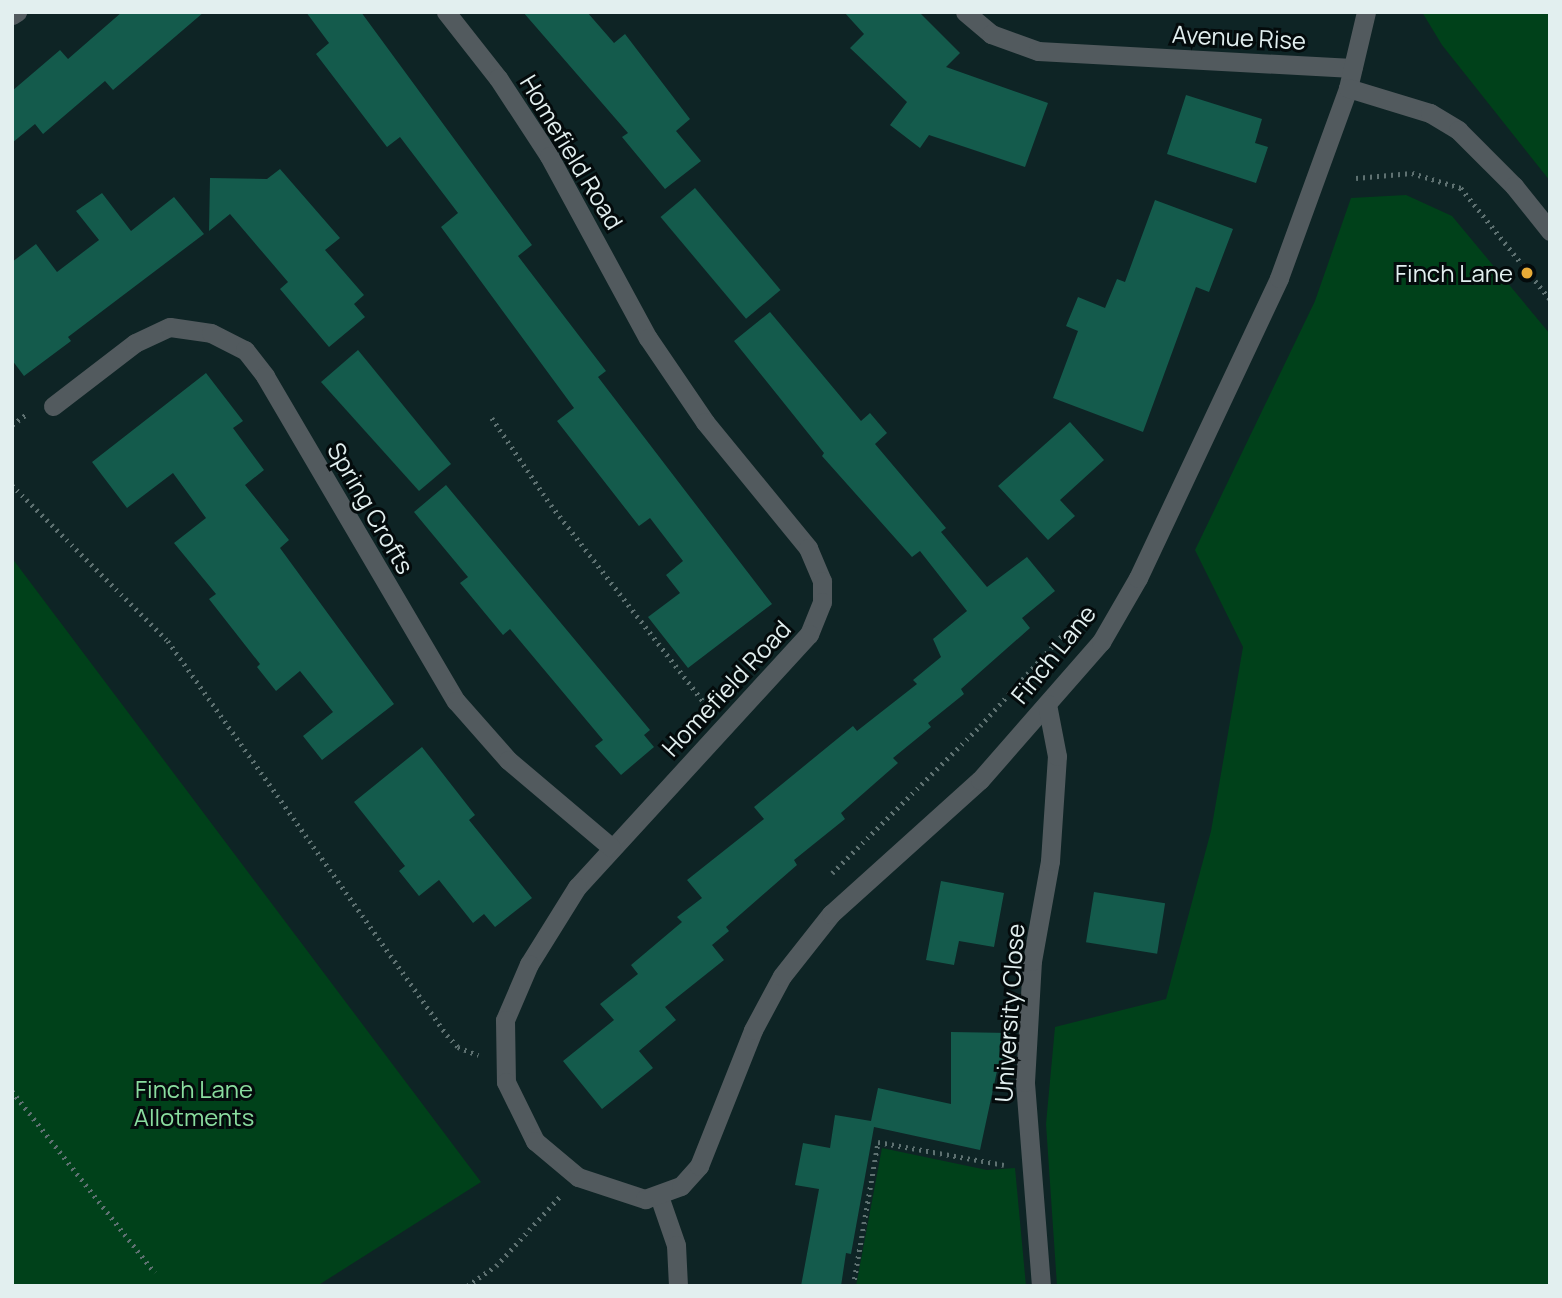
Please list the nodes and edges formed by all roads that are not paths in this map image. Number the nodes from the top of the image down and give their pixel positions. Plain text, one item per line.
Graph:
1 (17, 12) edge
2 (446, 12) edge
3 (965, 12) edge
4 (1366, 12) edge
5 (12, 15) edge
6 (1353, 68) junction
7 (1348, 89) junction
8 (1550, 231) edge
9 (53, 406) dead end
10 (1046, 704) junction
11 (611, 847) junction
12 (659, 1196) junction
13 (678, 1286) edge
14 (1041, 1286) edge

1 - 5 street
2 - 11 street, Homefield Road
3 - 6 street, Avenue Rise
4 - 6 street, Finch Lane
6 - 7 street, Finch Lane
7 - 8 street
7 - 10 street, Finch Lane
9 - 11 street, Spring Crofts
10 - 12 street, Finch Lane
10 - 14 street, University Close
11 - 12 street, Homefield Road
12 - 13 street

